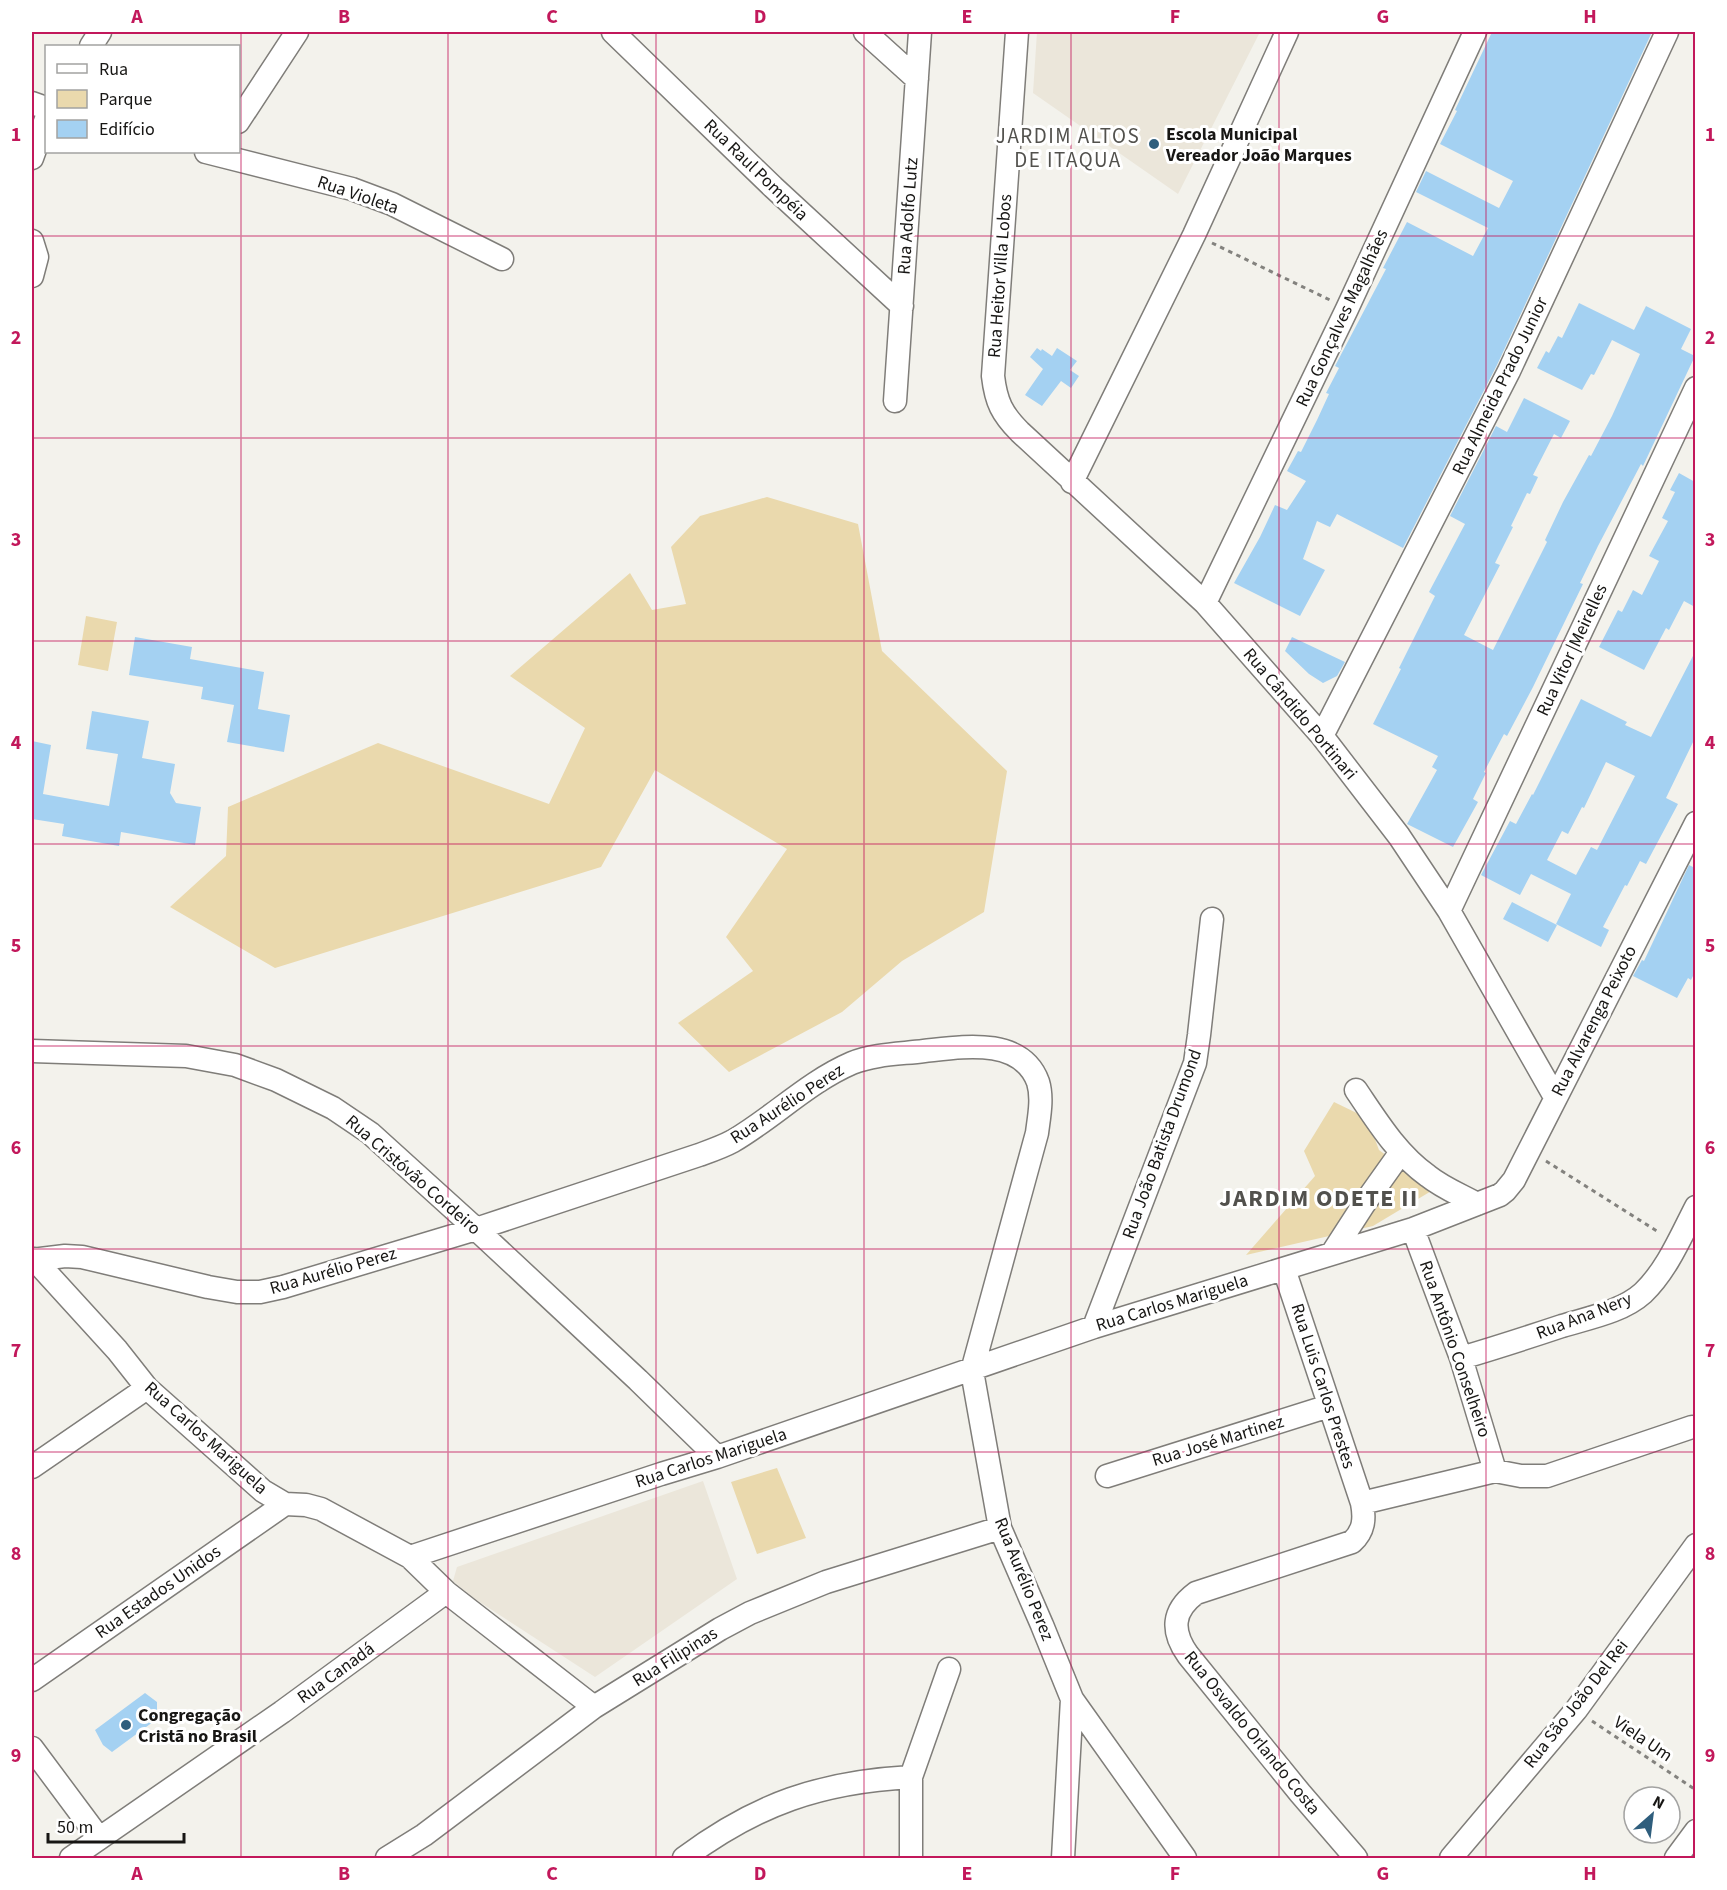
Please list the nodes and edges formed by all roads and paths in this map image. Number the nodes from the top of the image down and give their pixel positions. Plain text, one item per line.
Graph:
1 (100, 32) edge
2 (297, 32) edge
3 (613, 32) edge
4 (865, 32) edge
5 (920, 32) edge
6 (1017, 32) edge
7 (1287, 32) edge
8 (1475, 32) edge
9 (1667, 32) edge
10 (92, 45) edge
11 (917, 79) junction
12 (240, 119) edge
13 (45, 122) edge
14 (218, 153) edge
15 (32, 158) edge
16 (1194, 235) junction
17 (502, 259) dead end
18 (902, 306) junction
19 (1347, 309) junction
20 (993, 376) joint
21 (1695, 388) edge
22 (895, 401) dead end
23 (1072, 482) junction
24 (1205, 603) junction
25 (1322, 736) junction
26 (1695, 823) edge
27 (1449, 911) junction
28 (1212, 919) dead end
29 (32, 1051) edge
30 (1356, 1090) dead end
31 (1555, 1097) junction
32 (1529, 1150) junction
33 (1401, 1152) junction
34 (1477, 1204) junction
35 (1695, 1207) edge
36 (476, 1228) junction
37 (1413, 1229) junction
38 (1677, 1244) junction
39 (1333, 1252) junction
40 (33, 1260) edge
41 (1284, 1269) junction
42 (1094, 1327) junction
43 (1461, 1358) junction
44 (972, 1371) junction
45 (147, 1388) junction
46 (1329, 1406) junction
47 (1692, 1427) dead end
48 (717, 1457) junction
49 (32, 1467) edge
50 (1495, 1471) junction
51 (1107, 1476) dead end
52 (1362, 1503) junction
53 (285, 1504) junction
54 (1000, 1528) junction
55 (1695, 1545) edge
56 (410, 1557) junction
57 (446, 1592) junction
58 (949, 1669) dead end
59 (32, 1680) edge
60 (1072, 1699) junction
61 (594, 1707) junction
62 (1576, 1710) junction
63 (32, 1748) edge
64 (911, 1777) junction
65 (1695, 1790) edge
66 (1695, 1831) edge
67 (99, 1838) junction
68 (71, 1858) edge
69 (387, 1858) edge
70 (684, 1858) edge
71 (911, 1858) edge
72 (1063, 1858) edge
73 (1185, 1858) edge
74 (1356, 1858) edge
75 (1451, 1858) edge
76 (1676, 1858) edge

1 - 10 street
2 - 12 street
3 - 18 street, Rua Raul Pompéia
4 - 11 street
5 - 11 street, Rua Adolfo Lutz
6 - 20 street, Rua Heitor Villa Lobos
7 - 16 street
8 - 19 street, Rua Gonçalves Magalhães
9 - 25 street, Rua Almeida Prado Junior
11 - 18 street, Rua Adolfo Lutz
13 - 15 street
14 - 17 street, Rua Violeta
16 - 19 path
16 - 23 street
18 - 22 street, Rua Adolfo Lutz
19 - 24 street, Rua Gonçalves Magalhães
20 - 23 street, Rua Cândido Portinari
21 - 27 street, Rua Vitor |Meirelles
23 - 24 street, Rua Cândido Portinari
24 - 25 street, Rua Cândido Portinari
25 - 27 street, Rua Cândido Portinari
26 - 31 street, Rua Alvarenga Peixoto
27 - 31 street, Rua Cândido Portinari
28 - 42 street, Rua João Batista Drumond
29 - 36 street, Rua Cristóvão Cordeiro
30 - 33 street
31 - 32 street, Rua Alvarenga Peixoto
32 - 34 street, Rua Alvarenga Peixoto
32 - 38 path
33 - 34 street
33 - 39 street
34 - 37 street, Rua Carlos Mariguela
35 - 38 street, Rua Ana Nery
36 - 40 street, Rua Aurélio Perez
36 - 44 street, Rua Aurélio Perez
36 - 48 street, Rua Cristóvão Cordeiro
37 - 39 street, Rua Carlos Mariguela
37 - 43 street, Rua Antônio Conselheiro
38 - 43 street, Rua Ana Nery
39 - 41 street, Rua Carlos Mariguela
40 - 45 street, Rua Carlos Mariguela
41 - 42 street, Rua Carlos Mariguela
41 - 46 street, Rua Luis Carlos Prestes
42 - 44 street, Rua Carlos Mariguela
43 - 50 street, Rua Antônio Conselheiro
44 - 48 street, Rua Carlos Mariguela
44 - 54 street, Rua Aurélio Perez
45 - 49 street
45 - 53 street, Rua Carlos Mariguela
46 - 51 street, Rua José Martinez
46 - 52 street, Rua Luis Carlos Prestes
47 - 50 street
48 - 56 street, Rua Carlos Mariguela
50 - 52 street
52 - 74 street, Rua Osvaldo Orlando Costa
53 - 56 street, Rua Carlos Mariguela
53 - 59 street, Rua Estados Unidos
54 - 60 street, Rua Aurélio Perez
54 - 61 street, Rua Filipinas
55 - 62 street, Rua São João Del Rei
56 - 57 street
57 - 61 street
57 - 67 street, Rua Canadá
58 - 64 street
60 - 72 street, Rua Aurélio Perez
60 - 73 street
61 - 69 street, Rua Filipinas
62 - 65 path, Viela Um
62 - 75 street, Rua São João Del Rei
63 - 67 street
64 - 70 street
64 - 71 street
66 - 76 street
67 - 68 street, Rua Canadá

